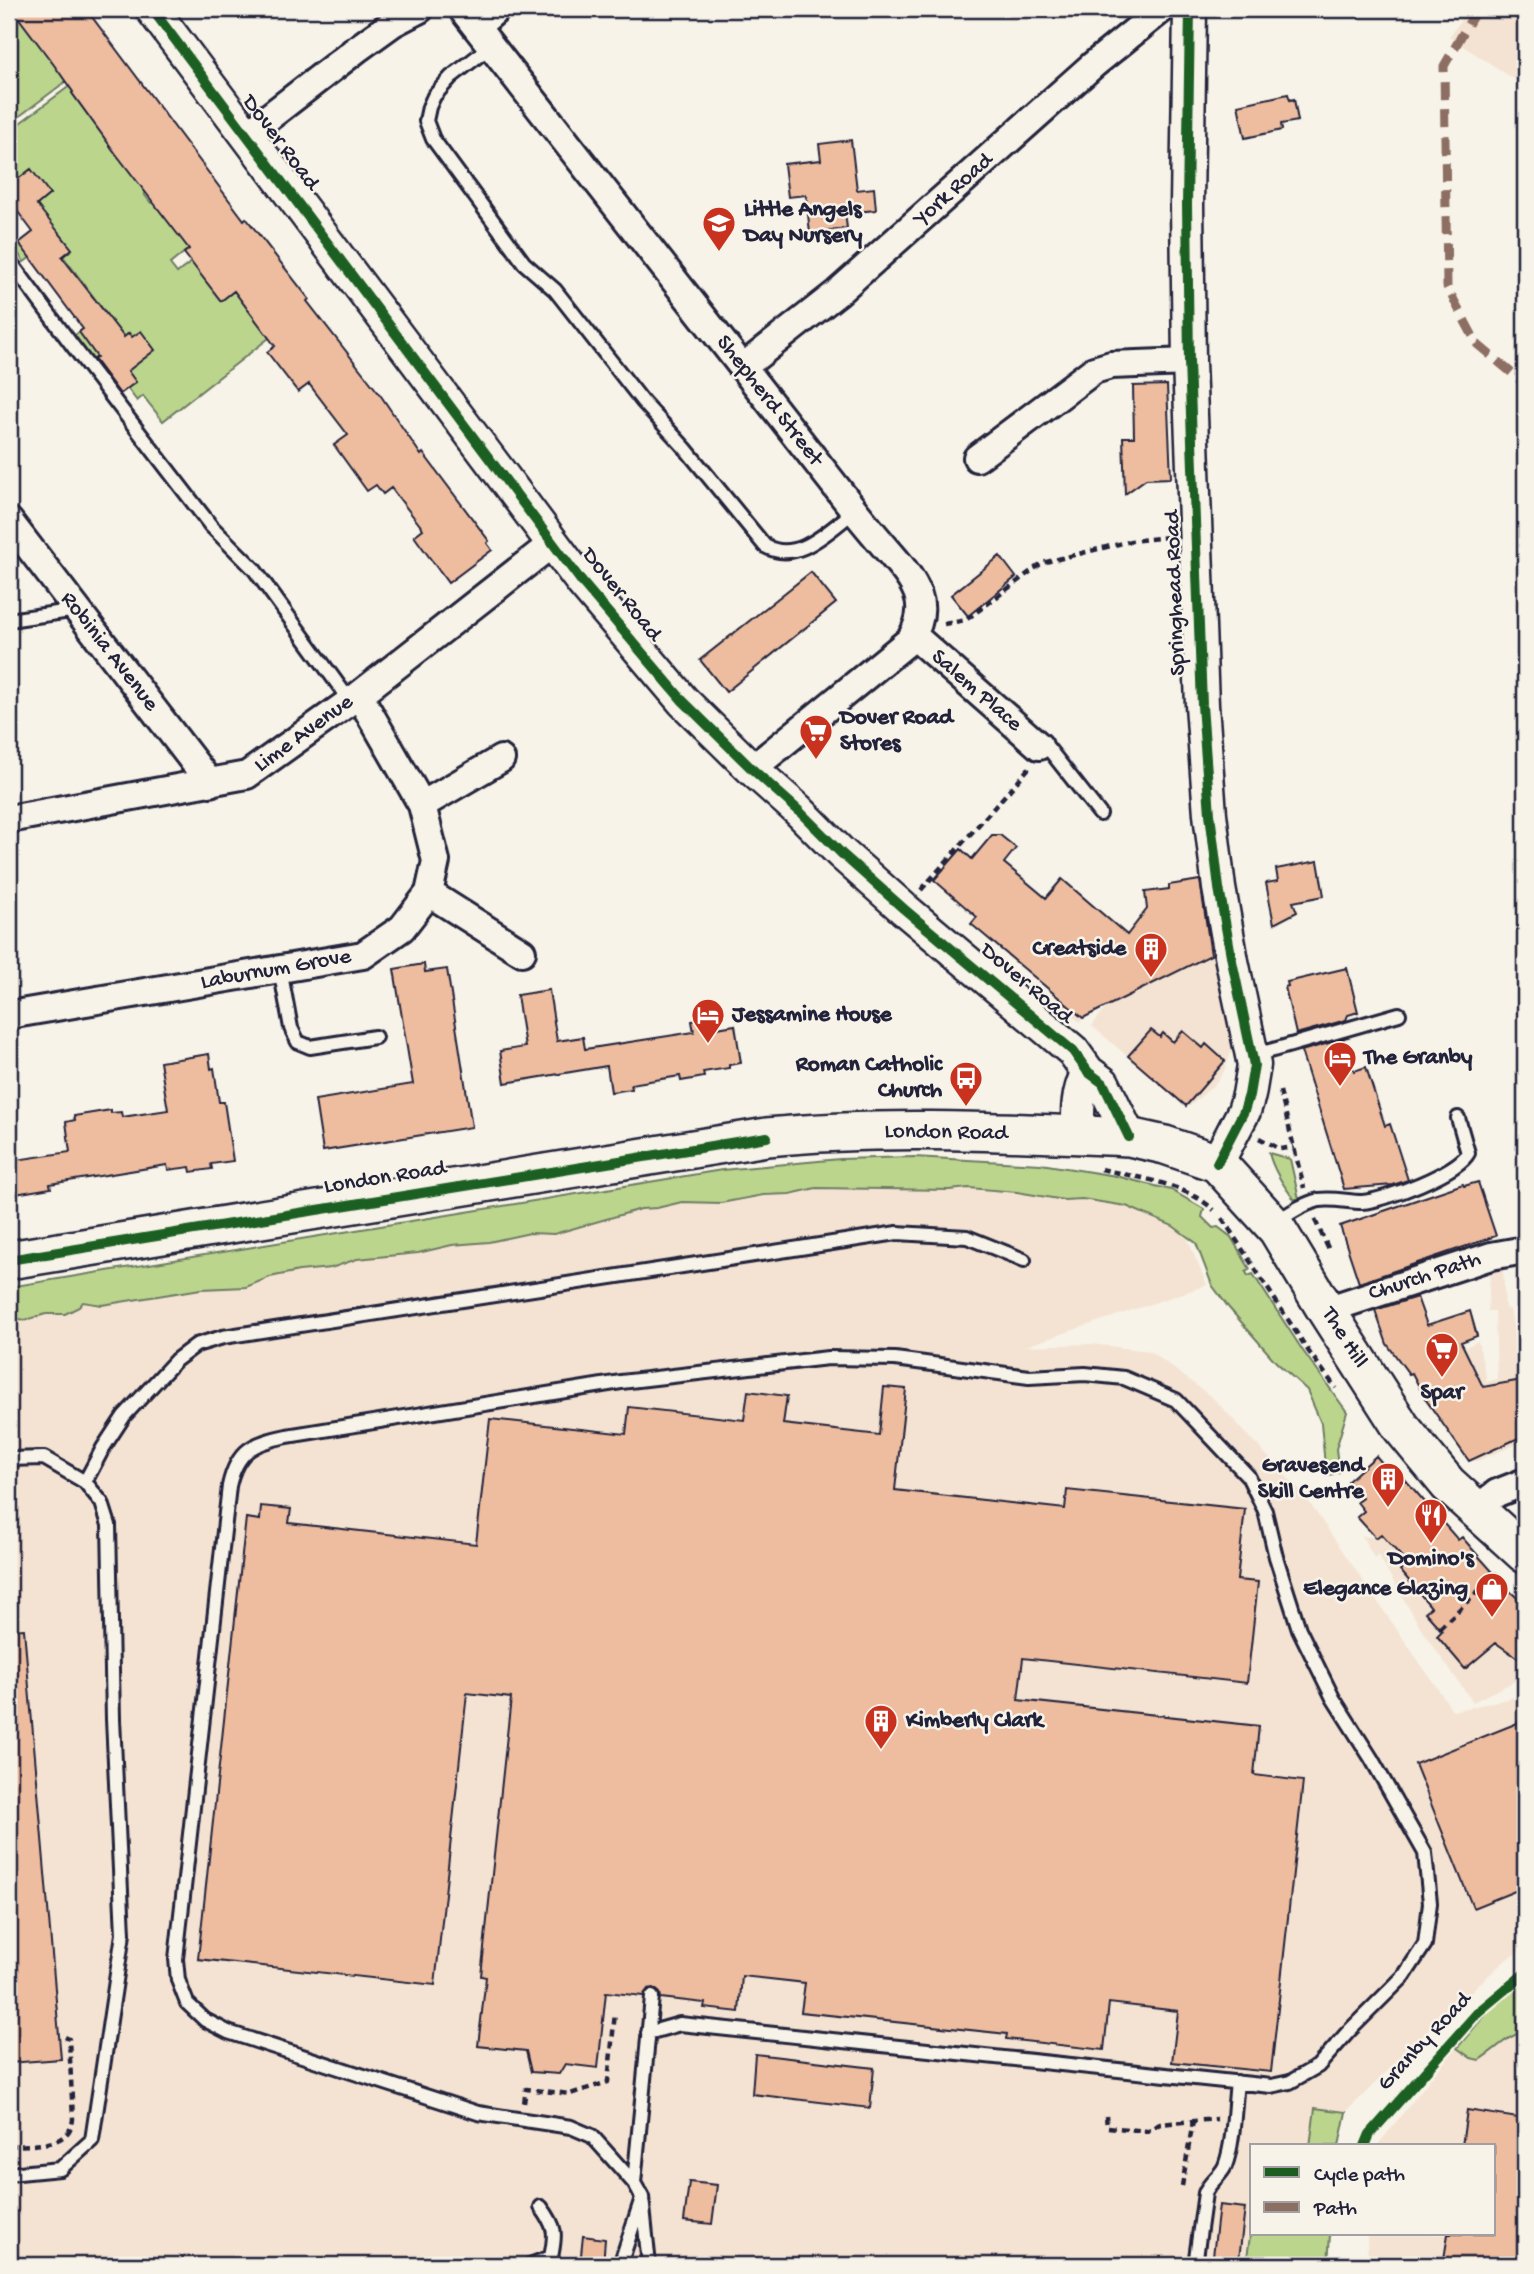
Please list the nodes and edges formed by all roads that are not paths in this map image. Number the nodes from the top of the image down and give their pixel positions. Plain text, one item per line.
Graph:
1 (152, 9) edge
2 (420, 9) edge
3 (497, 9) edge
4 (1162, 9) edge
5 (1190, 9) edge
6 (476, 27) edge
7 (247, 134) junction
8 (9, 260) edge
9 (1189, 362) junction
10 (743, 367) junction
11 (977, 458) dead end
12 (855, 511) junction
13 (9, 521) edge
14 (552, 543) junction
15 (77, 610) junction
16 (9, 621) edge
17 (914, 633) junction
18 (355, 698) junction
19 (1039, 746) joint
20 (501, 759) dead end
21 (752, 769) junction
22 (210, 783) junction
23 (422, 805) junction
24 (1100, 814) dead end
25 (9, 819) edge
26 (429, 893) junction
27 (522, 952) dead end
28 (280, 969) junction
29 (1399, 1014) dead end
30 (9, 1015) edge
31 (375, 1037) dead end
32 (1261, 1054) junction
33 (1088, 1072) junction
34 (1458, 1118) dead end
35 (1079, 1135) junction
36 (1129, 1137) junction
37 (1217, 1163) junction
38 (1273, 1224) junction
39 (1525, 1250) edge
40 (9, 1260) edge
41 (1024, 1260) dead end
42 (1326, 1310) junction
43 (9, 1459) edge
44 (85, 1482) junction
45 (1525, 1482) edge
46 (1476, 1509) junction
47 (1522, 1551) edge
48 (652, 1997) dead end
49 (648, 2033) junction
50 (1237, 2082) junction
51 (9, 2174) edge
52 (634, 2183) junction
53 (642, 2197) junction
54 (541, 2207) dead end
55 (533, 2264) edge
56 (620, 2265) edge
57 (649, 2265) edge
58 (1195, 2265) edge

1 - 7 street, Dover Road
2 - 7 street
3 - 6 street
4 - 10 street, York Road
5 - 9 street, Springhead Road
6 - 10 street, Shepherd Street
6 - 12 lane
7 - 14 street, Dover Road
8 - 18 lane
9 - 11 street
9 - 32 street, Springhead Road
10 - 12 street, Shepherd Street
12 - 17 street, Shepherd Street
13 - 15 street, Robinia Avenue
14 - 18 street, Lime Avenue
14 - 21 street, Dover Road
15 - 16 lane
15 - 22 street, Robinia Avenue
17 - 19 street, Salem Place
17 - 21 street
18 - 22 street, Lime Avenue
18 - 23 street, Laburnum Grove
19 - 24 lane
20 - 23 street
21 - 33 street, Dover Road
22 - 25 street, Lime Avenue
23 - 26 street, Laburnum Grove
26 - 27 street
26 - 28 street, Laburnum Grove
28 - 30 street, Laburnum Grove
28 - 31 lane
29 - 32 lane
32 - 37 street, Springhead Road
33 - 35 street
33 - 36 street, Dover Road
34 - 38 lane
35 - 36 main road, London Road
35 - 40 main road, London Road
36 - 37 main road, London Road
37 - 38 main road, The Hill
38 - 42 main road, The Hill
39 - 42 street, Church Path
41 - 44 lane
42 - 46 main road, The Hill
43 - 44 lane
44 - 51 lane
45 - 46 street
46 - 47 main road, The Hill
48 - 49 lane
49 - 50 lane
49 - 52 lane
50 - 52 lane
50 - 58 lane
52 - 53 lane
53 - 56 lane
53 - 57 lane
54 - 55 lane

